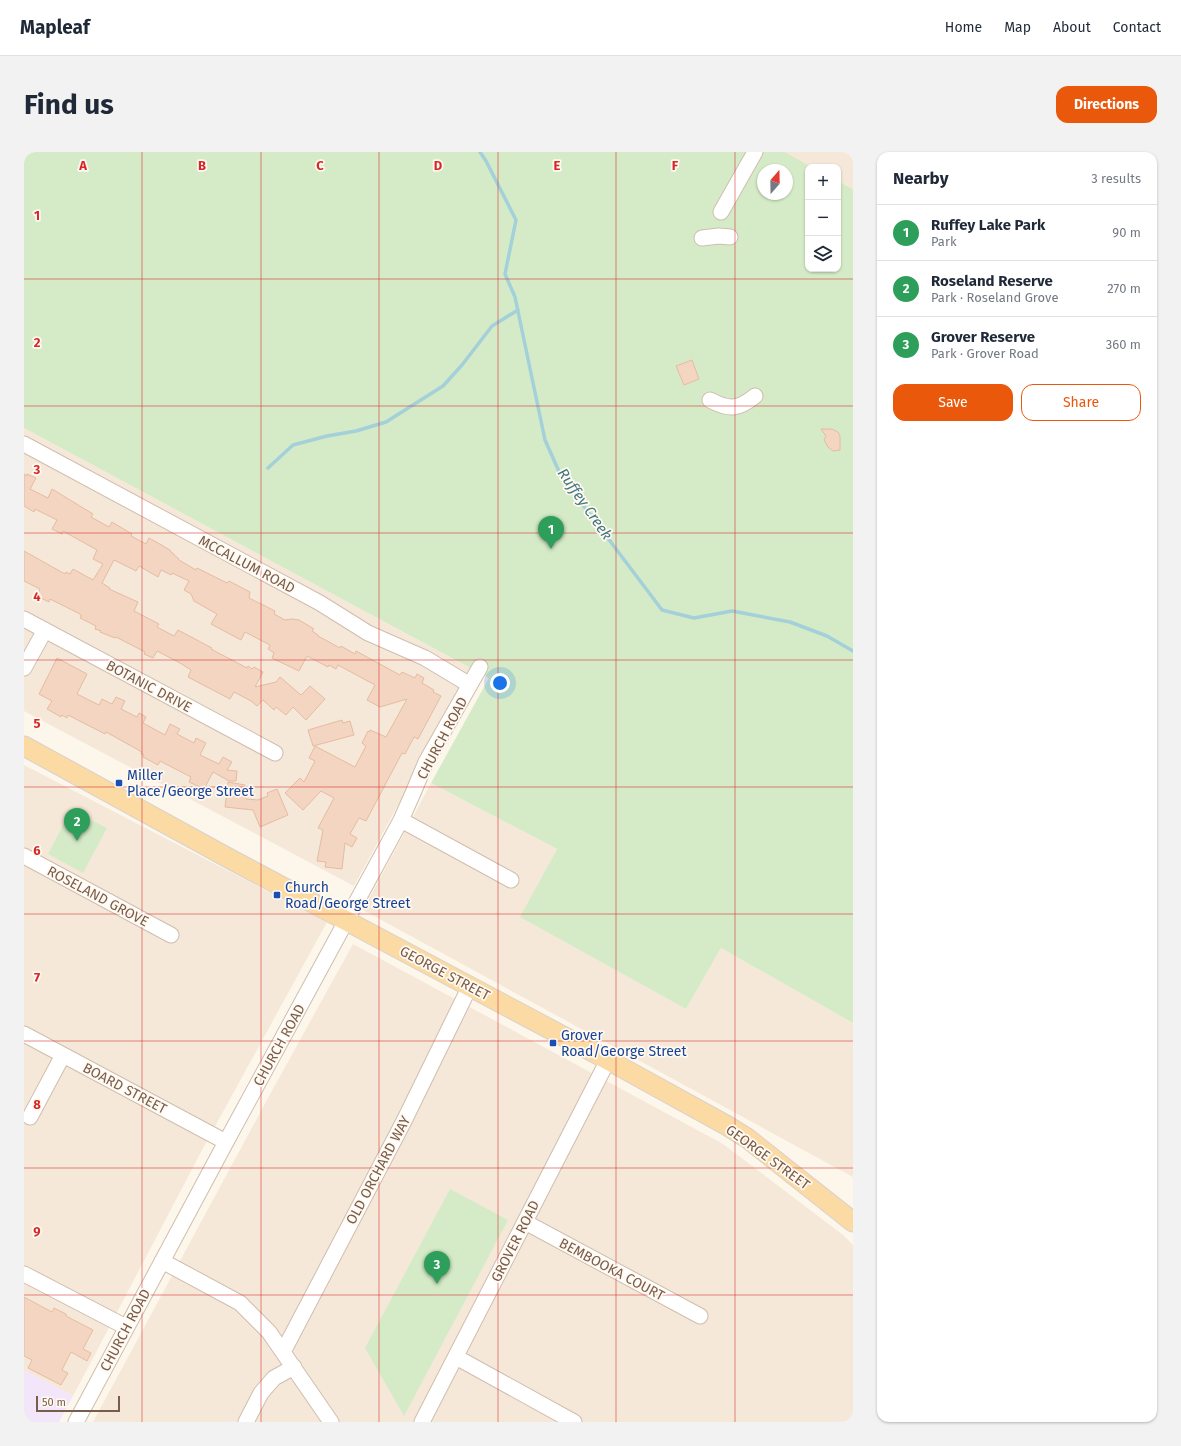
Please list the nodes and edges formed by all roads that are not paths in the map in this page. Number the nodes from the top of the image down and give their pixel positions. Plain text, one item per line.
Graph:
1 (755, 152) edge
2 (721, 212) dead end
3 (730, 237) dead end
4 (702, 238) dead end
5 (755, 396) dead end
6 (710, 400) dead end
7 (24, 444) edge
8 (24, 619) edge
9 (45, 630) junction
10 (480, 667) dead end
11 (24, 668) edge
12 (470, 685) junction
13 (24, 746) edge
14 (275, 753) dead end
15 (401, 820) junction
16 (24, 856) edge
17 (511, 880) dead end
18 (347, 920) junction
19 (171, 935) dead end
20 (470, 986) junction
21 (24, 1034) edge
22 (63, 1055) junction
23 (608, 1060) junction
24 (30, 1117) dead end
25 (226, 1142) junction
26 (525, 1222) junction
27 (853, 1222) edge
28 (162, 1261) junction
29 (24, 1274) edge
30 (700, 1316) dead end
31 (126, 1327) junction
32 (283, 1352) junction
33 (456, 1357) junction
34 (294, 1368) junction
35 (76, 1422) edge
36 (246, 1422) edge
37 (331, 1422) edge
38 (422, 1422) edge
39 (574, 1422) edge

1 - 2 street
3 - 4 street
5 - 6 street
7 - 12 street, MCCALLUM ROAD
8 - 9 street, BOTANIC DRIVE
9 - 11 street
9 - 14 street, BOTANIC DRIVE
10 - 12 street, CHURCH ROAD
12 - 15 street, CHURCH ROAD
13 - 18 main road, GEORGE STREET
15 - 17 street
15 - 18 street, CHURCH ROAD
16 - 19 street, ROSELAND GROVE
18 - 20 main road, GEORGE STREET
18 - 25 street, CHURCH ROAD
20 - 23 main road, GEORGE STREET
20 - 32 street, OLD ORCHARD WAY
21 - 22 street, BOARD STREET
22 - 24 street
22 - 25 street, BOARD STREET
23 - 26 street, GROVER ROAD
23 - 27 main road, GEORGE STREET
25 - 28 street, CHURCH ROAD
26 - 30 street, BEMBOOKA COURT
26 - 33 street, GROVER ROAD
28 - 31 street, CHURCH ROAD
28 - 32 street
29 - 31 street
31 - 35 street, CHURCH ROAD
32 - 34 street
33 - 38 street, GROVER ROAD
33 - 39 street
34 - 36 street
34 - 37 street

